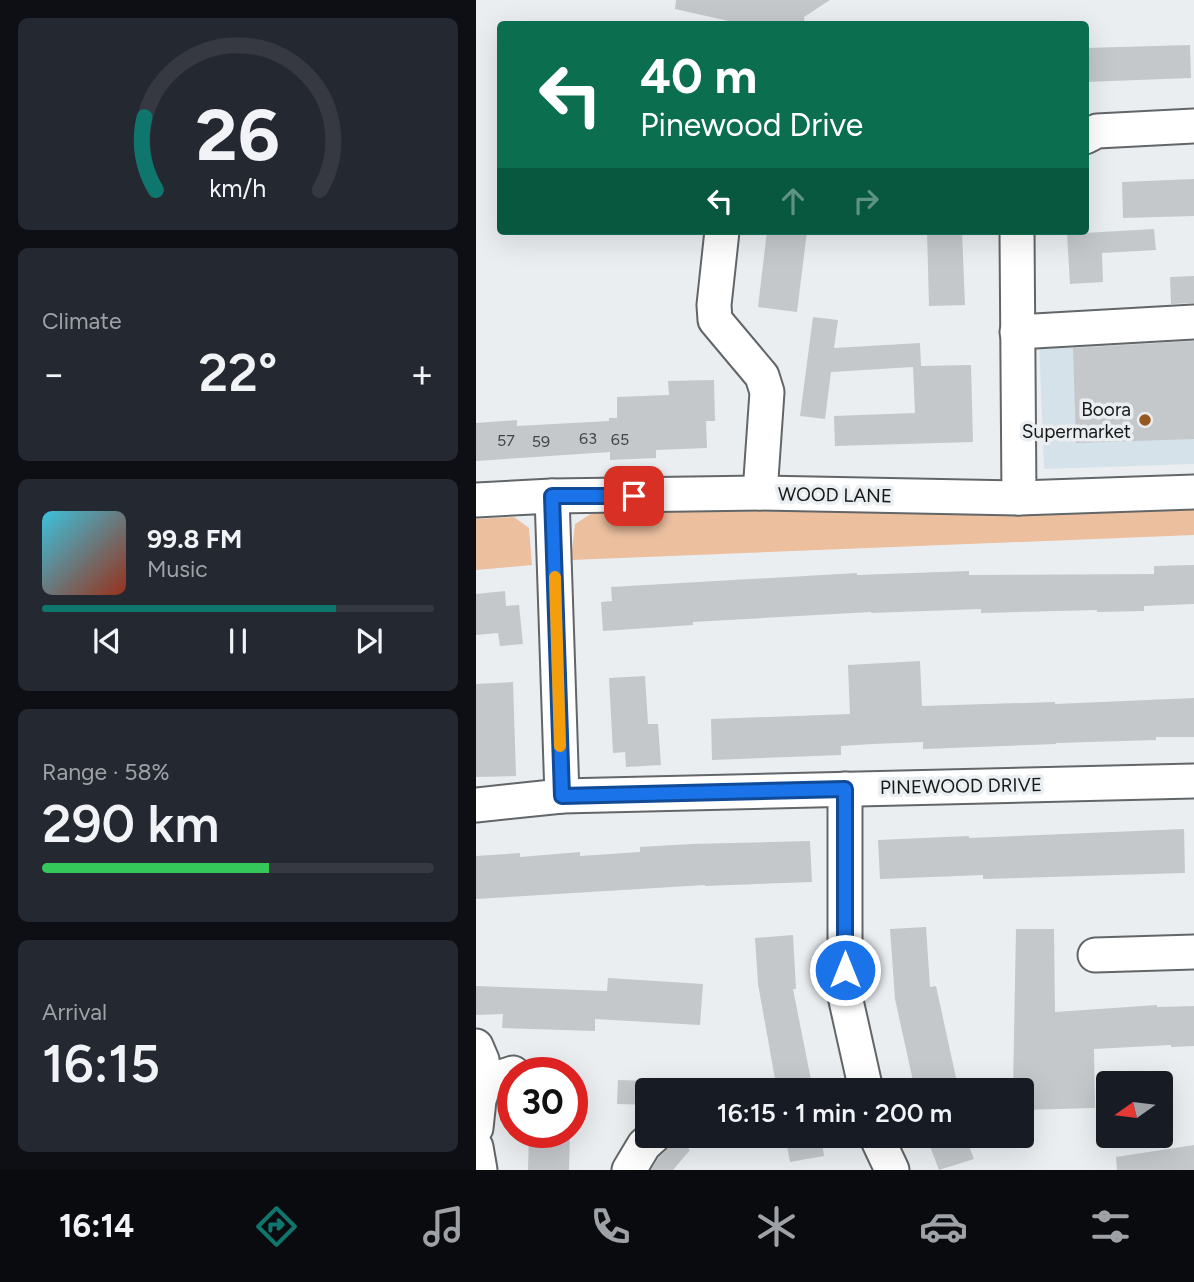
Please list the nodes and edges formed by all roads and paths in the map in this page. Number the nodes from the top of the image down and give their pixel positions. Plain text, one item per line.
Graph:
1 (1194, 126) edge
2 (1089, 135) edge
3 (722, 235) edge
4 (1017, 235) edge
5 (1194, 322) edge
6 (1017, 332) junction
7 (1194, 492) edge
8 (760, 493) junction
9 (552, 496) junction
10 (1019, 498) junction
11 (476, 500) edge
12 (1194, 781) edge
13 (845, 789) junction
14 (562, 796) junction
15 (476, 805) edge
16 (1194, 952) edge
17 (1095, 955) dead end
18 (476, 1046) edge
19 (497, 1067) edge
20 (863, 1078) edge
21 (497, 1085) edge
22 (476, 1128) edge
23 (476, 1147) edge
24 (642, 1148) edge
25 (881, 1148) edge
26 (480, 1170) edge
27 (628, 1170) edge
28 (891, 1170) edge

1 - 2 street
3 - 8 street
4 - 6 street
5 - 6 street
6 - 10 street
7 - 10 street, WOOD LANE
8 - 9 street, WOOD LANE
8 - 10 street, WOOD LANE
9 - 11 street, WOOD LANE
9 - 14 street
12 - 13 street, PINEWOOD DRIVE
13 - 14 street, PINEWOOD DRIVE
13 - 20 street
14 - 15 street, PINEWOOD DRIVE
16 - 17 street
18 - 19 street
21 - 22 street
23 - 26 street
24 - 27 street
25 - 28 street

